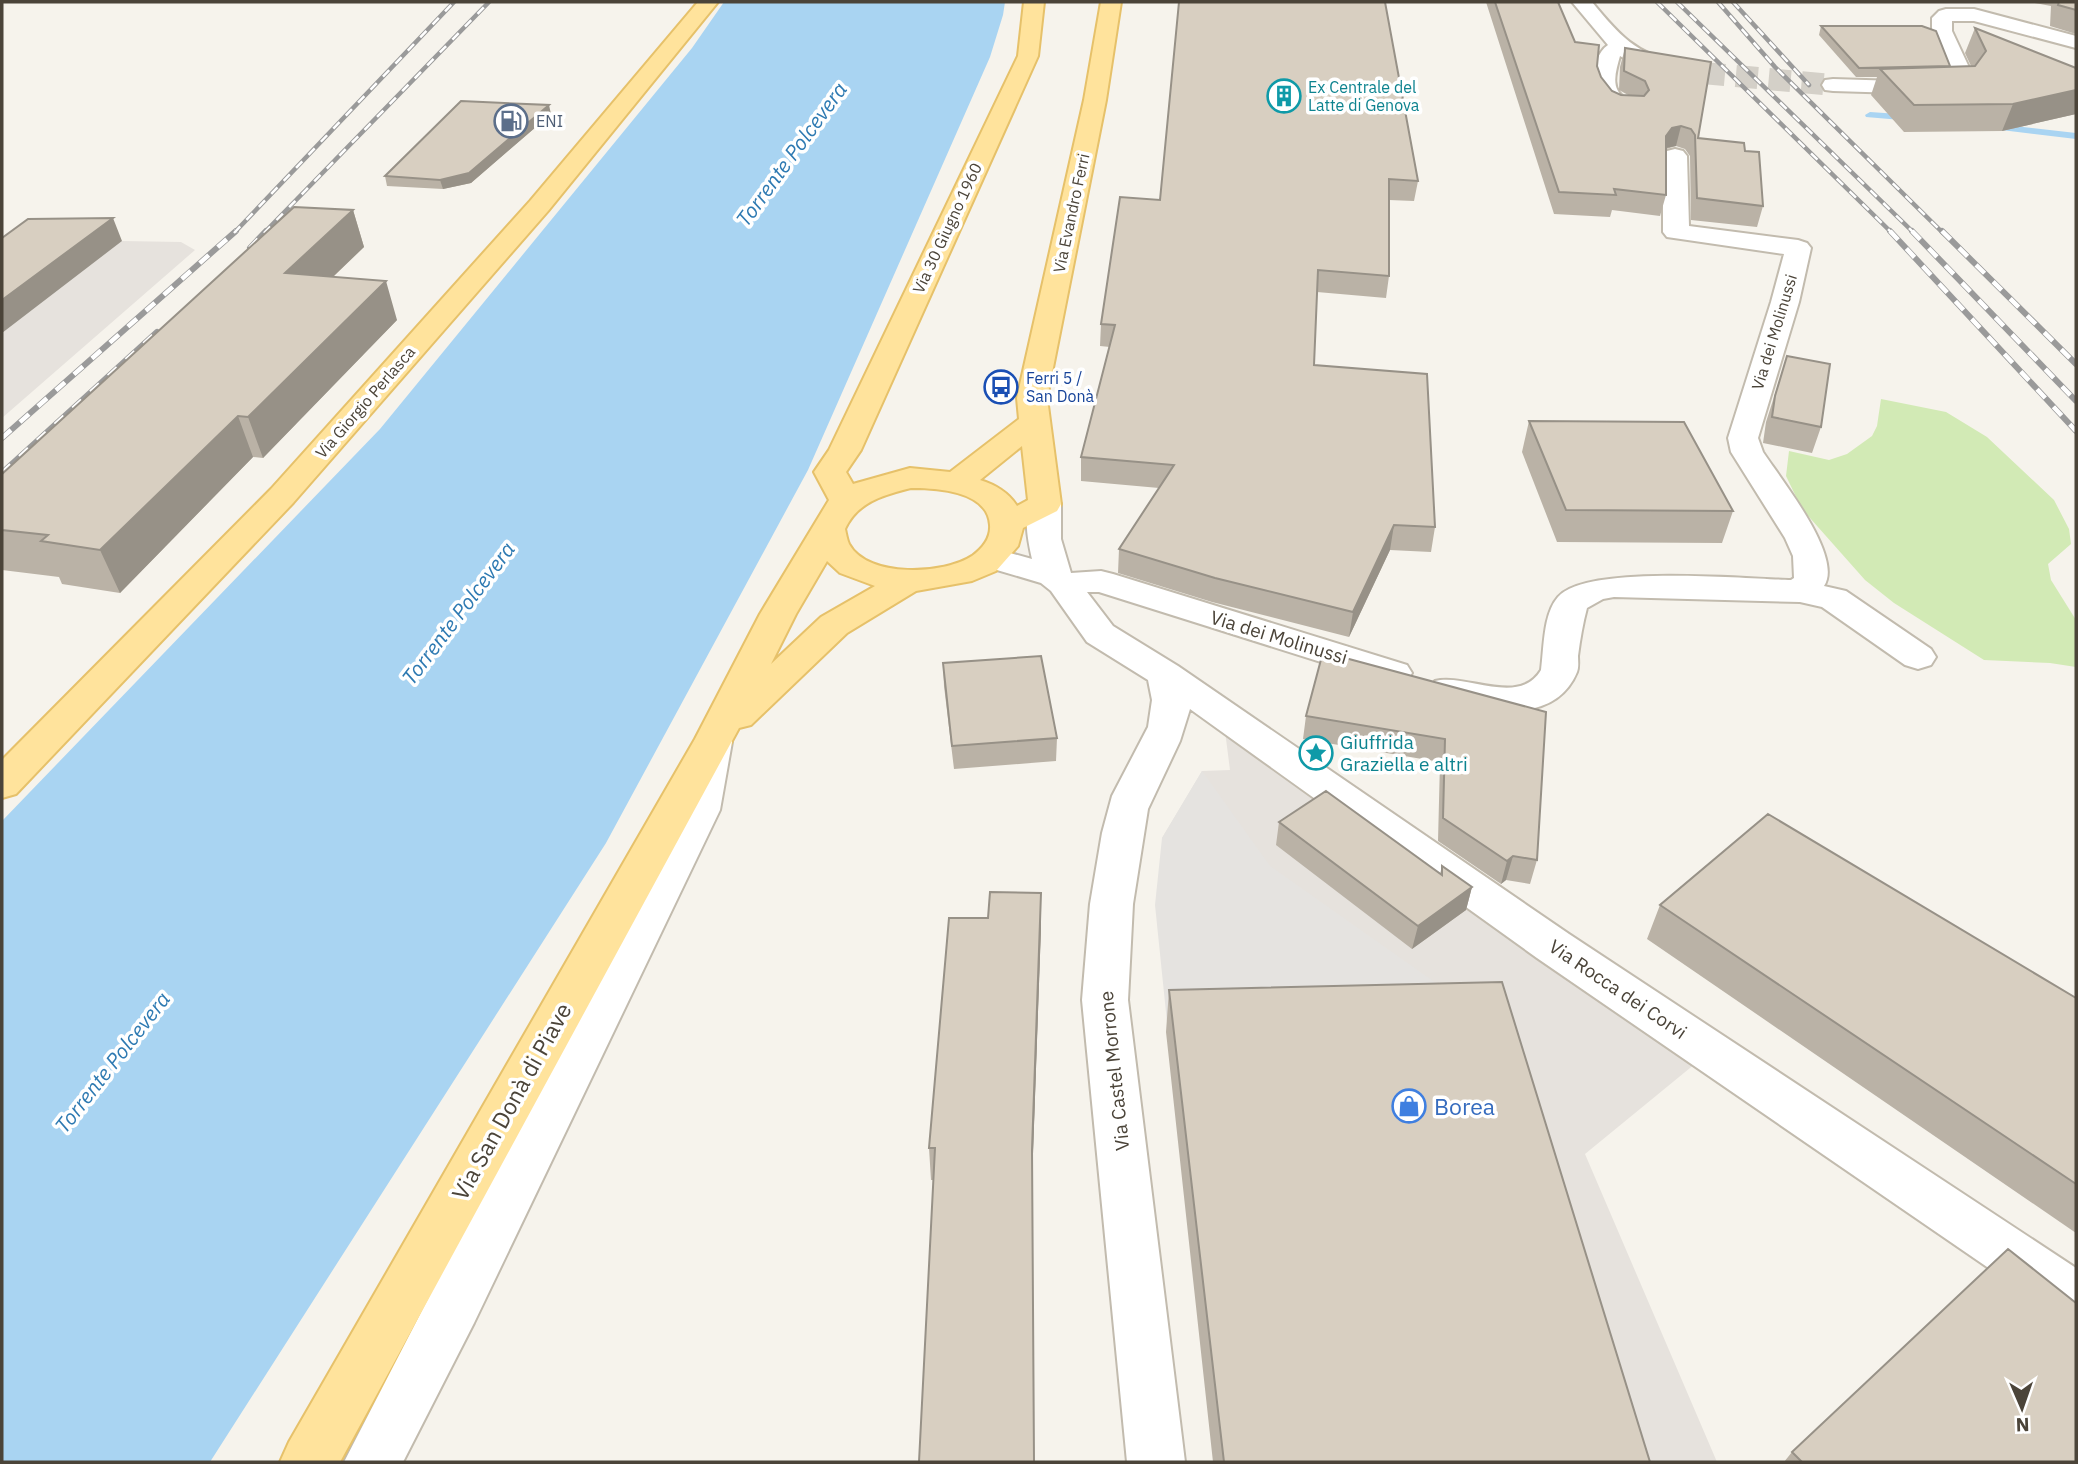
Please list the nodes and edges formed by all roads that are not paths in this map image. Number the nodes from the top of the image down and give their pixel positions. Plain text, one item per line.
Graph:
1 (708, 2) edge
2 (1034, 2) edge
3 (1111, 2) edge
4 (1582, 2) edge
5 (2076, 42) edge
6 (1619, 47) junction
7 (1690, 71) tunnel mouth
8 (1833, 85) tunnel mouth
9 (1631, 108) edge
10 (1675, 156) edge
11 (1033, 424) junction
12 (845, 450) junction
13 (910, 478) junction
14 (958, 482) junction
15 (846, 500) junction
16 (1027, 513) junction
17 (827, 534) junction
18 (992, 558) junction
19 (1058, 580) junction
20 (907, 582) junction
21 (1800, 591) junction
22 (1918, 657) dead end
23 (1165, 674) junction
24 (714, 739) junction
25 (2, 784) edge
26 (2076, 1298) edge
27 (309, 1462) edge
28 (373, 1462) edge
29 (1156, 1462) edge

1 - 25 main road, Via Giorgio Perlasca
2 - 12 main road, Via 30 Giugno 1960
3 - 11 main road, Via Evandro Ferri
4 - 6 street
5 - 8 street
6 - 7 street
6 - 9 street
10 - 21 street, Via dei Molinussi
11 - 14 main road
11 - 16 main road, Via Evandro Ferri
12 - 13 main road
12 - 15 main road, Via 30 Giugno 1960
13 - 14 main road
13 - 15 main road
14 - 16 main road
15 - 17 main road
16 - 18 main road
16 - 19 street
17 - 20 main road
17 - 24 main road, Via San Donà di Piave
18 - 19 street
18 - 20 main road
19 - 21 street, Via dei Molinussi
19 - 23 street
20 - 24 main road, Via San Donà di Piave
21 - 22 street, Via dei Molinussi
23 - 26 street, Via Rocca dei Corvi
23 - 29 street, Via Castel Morrone
24 - 27 main road, Via San Donà di Piave
24 - 28 street, Via San Donà di Piave

